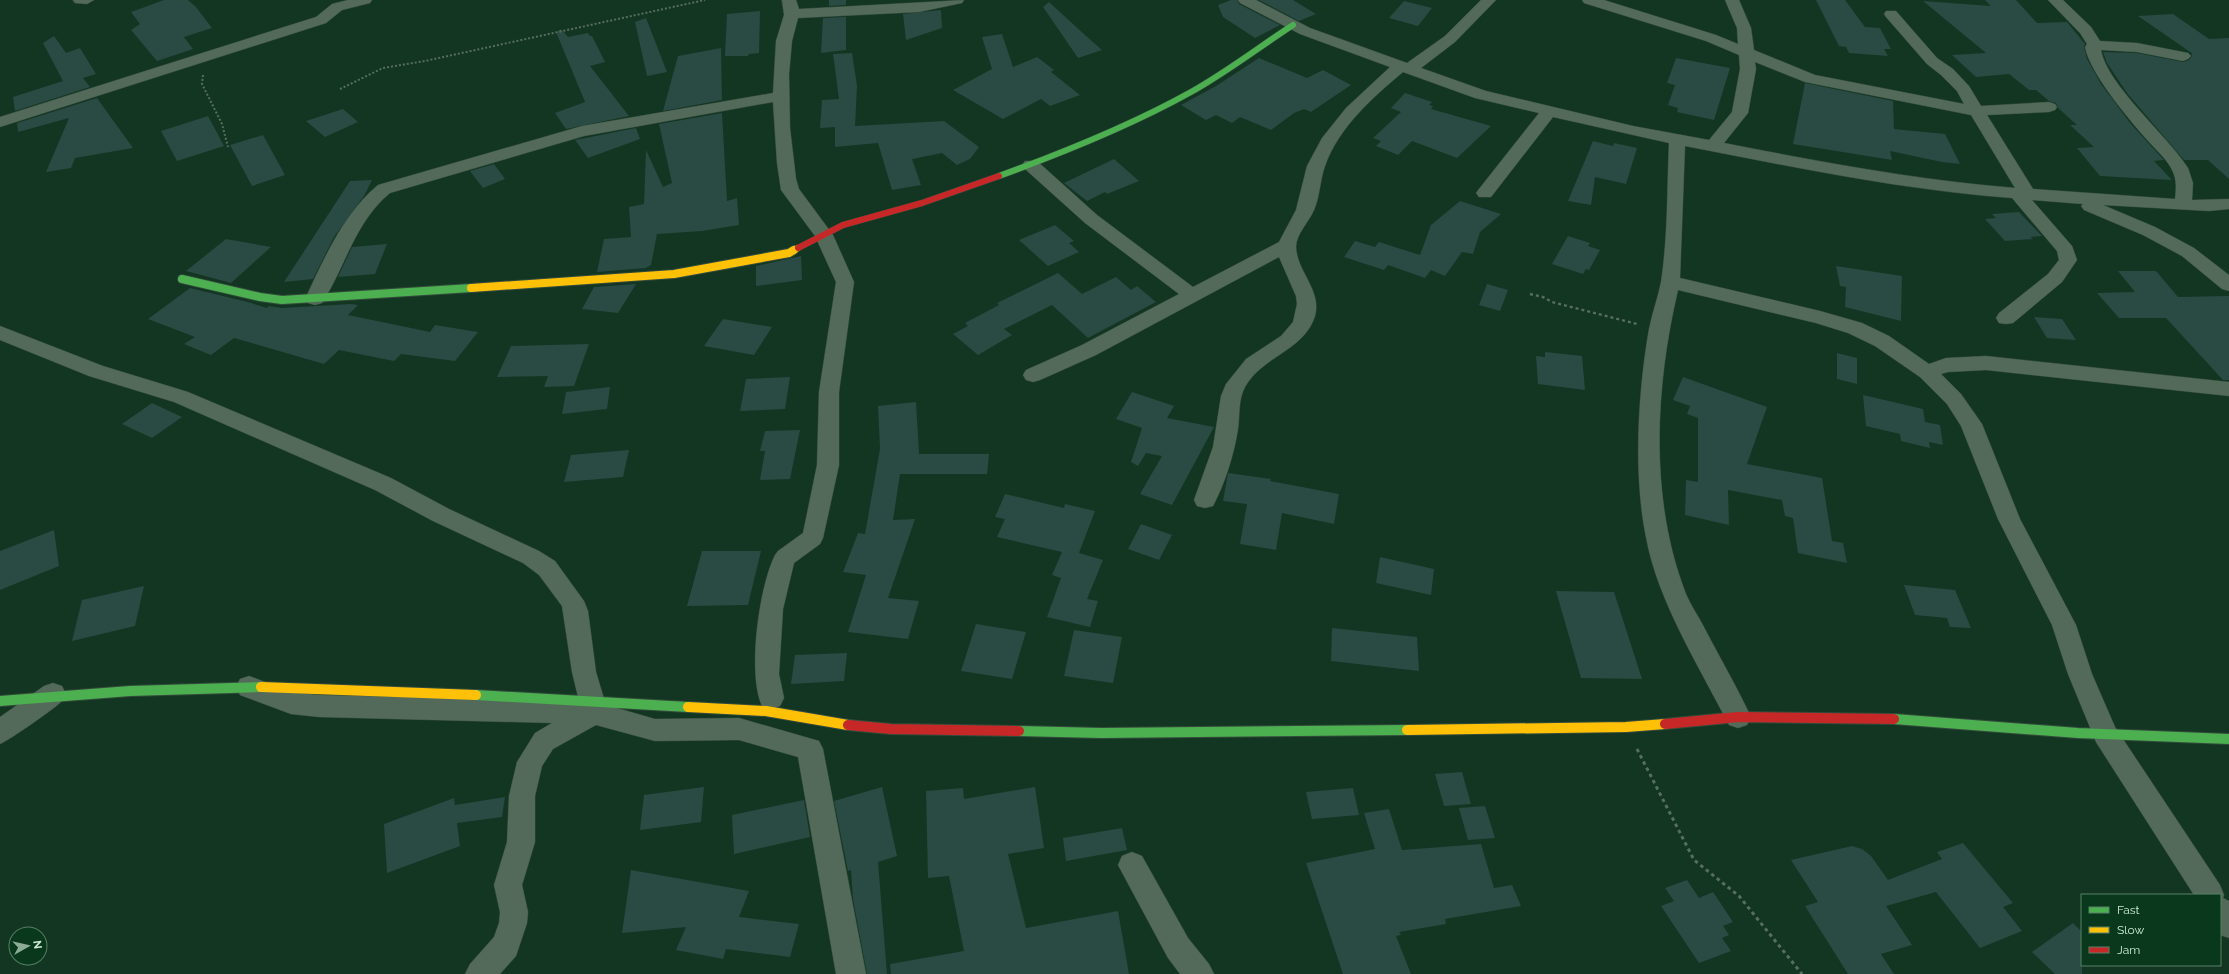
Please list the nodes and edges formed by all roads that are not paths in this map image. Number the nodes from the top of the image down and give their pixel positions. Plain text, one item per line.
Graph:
1 (80, 0) edge
2 (87, 0) edge
3 (365, 0) edge
4 (957, 0) edge
5 (1245, 0) edge
6 (1489, 0) edge
7 (1589, 0) edge
8 (1732, 0) edge
9 (2055, 0) edge
10 (790, 7) edge
11 (1891, 14) dead end
12 (1294, 25) junction
13 (2096, 46) junction
14 (1748, 54) junction
15 (2183, 56) dead end
16 (1405, 68) junction
17 (782, 96) junction
18 (2049, 108) dead end
19 (1550, 111) junction
20 (1977, 111) junction
21 (0, 122) edge
22 (1677, 139) junction
23 (1713, 146) junction
24 (1031, 165) junction
25 (1485, 193) dead end
26 (2023, 194) junction
27 (2068, 198) junction
28 (2144, 203) junction
29 (2229, 204) edge
30 (2183, 205) junction
31 (824, 235) junction
32 (1287, 245) junction
33 (2188, 252) junction
34 (182, 279) dead end
35 (1670, 282) junction
36 (2229, 285) edge
37 (1192, 295) junction
38 (315, 299) junction
39 (2006, 318) dead end
40 (0, 333) edge
41 (1927, 372) junction
42 (1033, 375) dead end
43 (2229, 389) edge
44 (1205, 500) dead end
45 (245, 686) joint
46 (54, 694) junction
47 (771, 698) dead end
48 (0, 701) edge
49 (593, 708) junction
50 (1738, 717) junction
51 (0, 733) edge
52 (2105, 734) junction
53 (2229, 739) edge
54 (1132, 865) dead end
55 (2209, 894) edge
56 (2221, 912) edge
57 (2229, 924) edge
58 (480, 974) edge
59 (850, 974) edge
60 (1199, 974) edge

1 - 2 street
3 - 21 street
4 - 10 street
5 - 12 street
6 - 16 street
7 - 14 street
8 - 14 street
9 - 13 street
10 - 17 street
11 - 20 street
12 - 16 street
12 - 24 street
13 - 15 street
13 - 30 street
14 - 20 street
14 - 23 street
16 - 19 street
16 - 32 street
17 - 31 street
17 - 38 street
18 - 20 street
19 - 22 street
19 - 25 street
20 - 26 street
22 - 23 street
22 - 35 street
23 - 26 street
24 - 31 street
24 - 37 street
26 - 27 street
26 - 39 street
27 - 28 street
27 - 33 street
28 - 30 street
28 - 33 street
29 - 30 street
31 - 38 street
31 - 47 street
32 - 37 street
32 - 44 street
33 - 36 street
34 - 38 street
35 - 41 street
35 - 50 street
37 - 42 street
40 - 49 street
41 - 43 street
41 - 52 street
45 - 46 street
45 - 49 street
46 - 48 street
46 - 51 street
49 - 50 street
49 - 58 street
49 - 59 street
50 - 52 street
52 - 53 street
52 - 55 street
54 - 60 street
56 - 57 street

